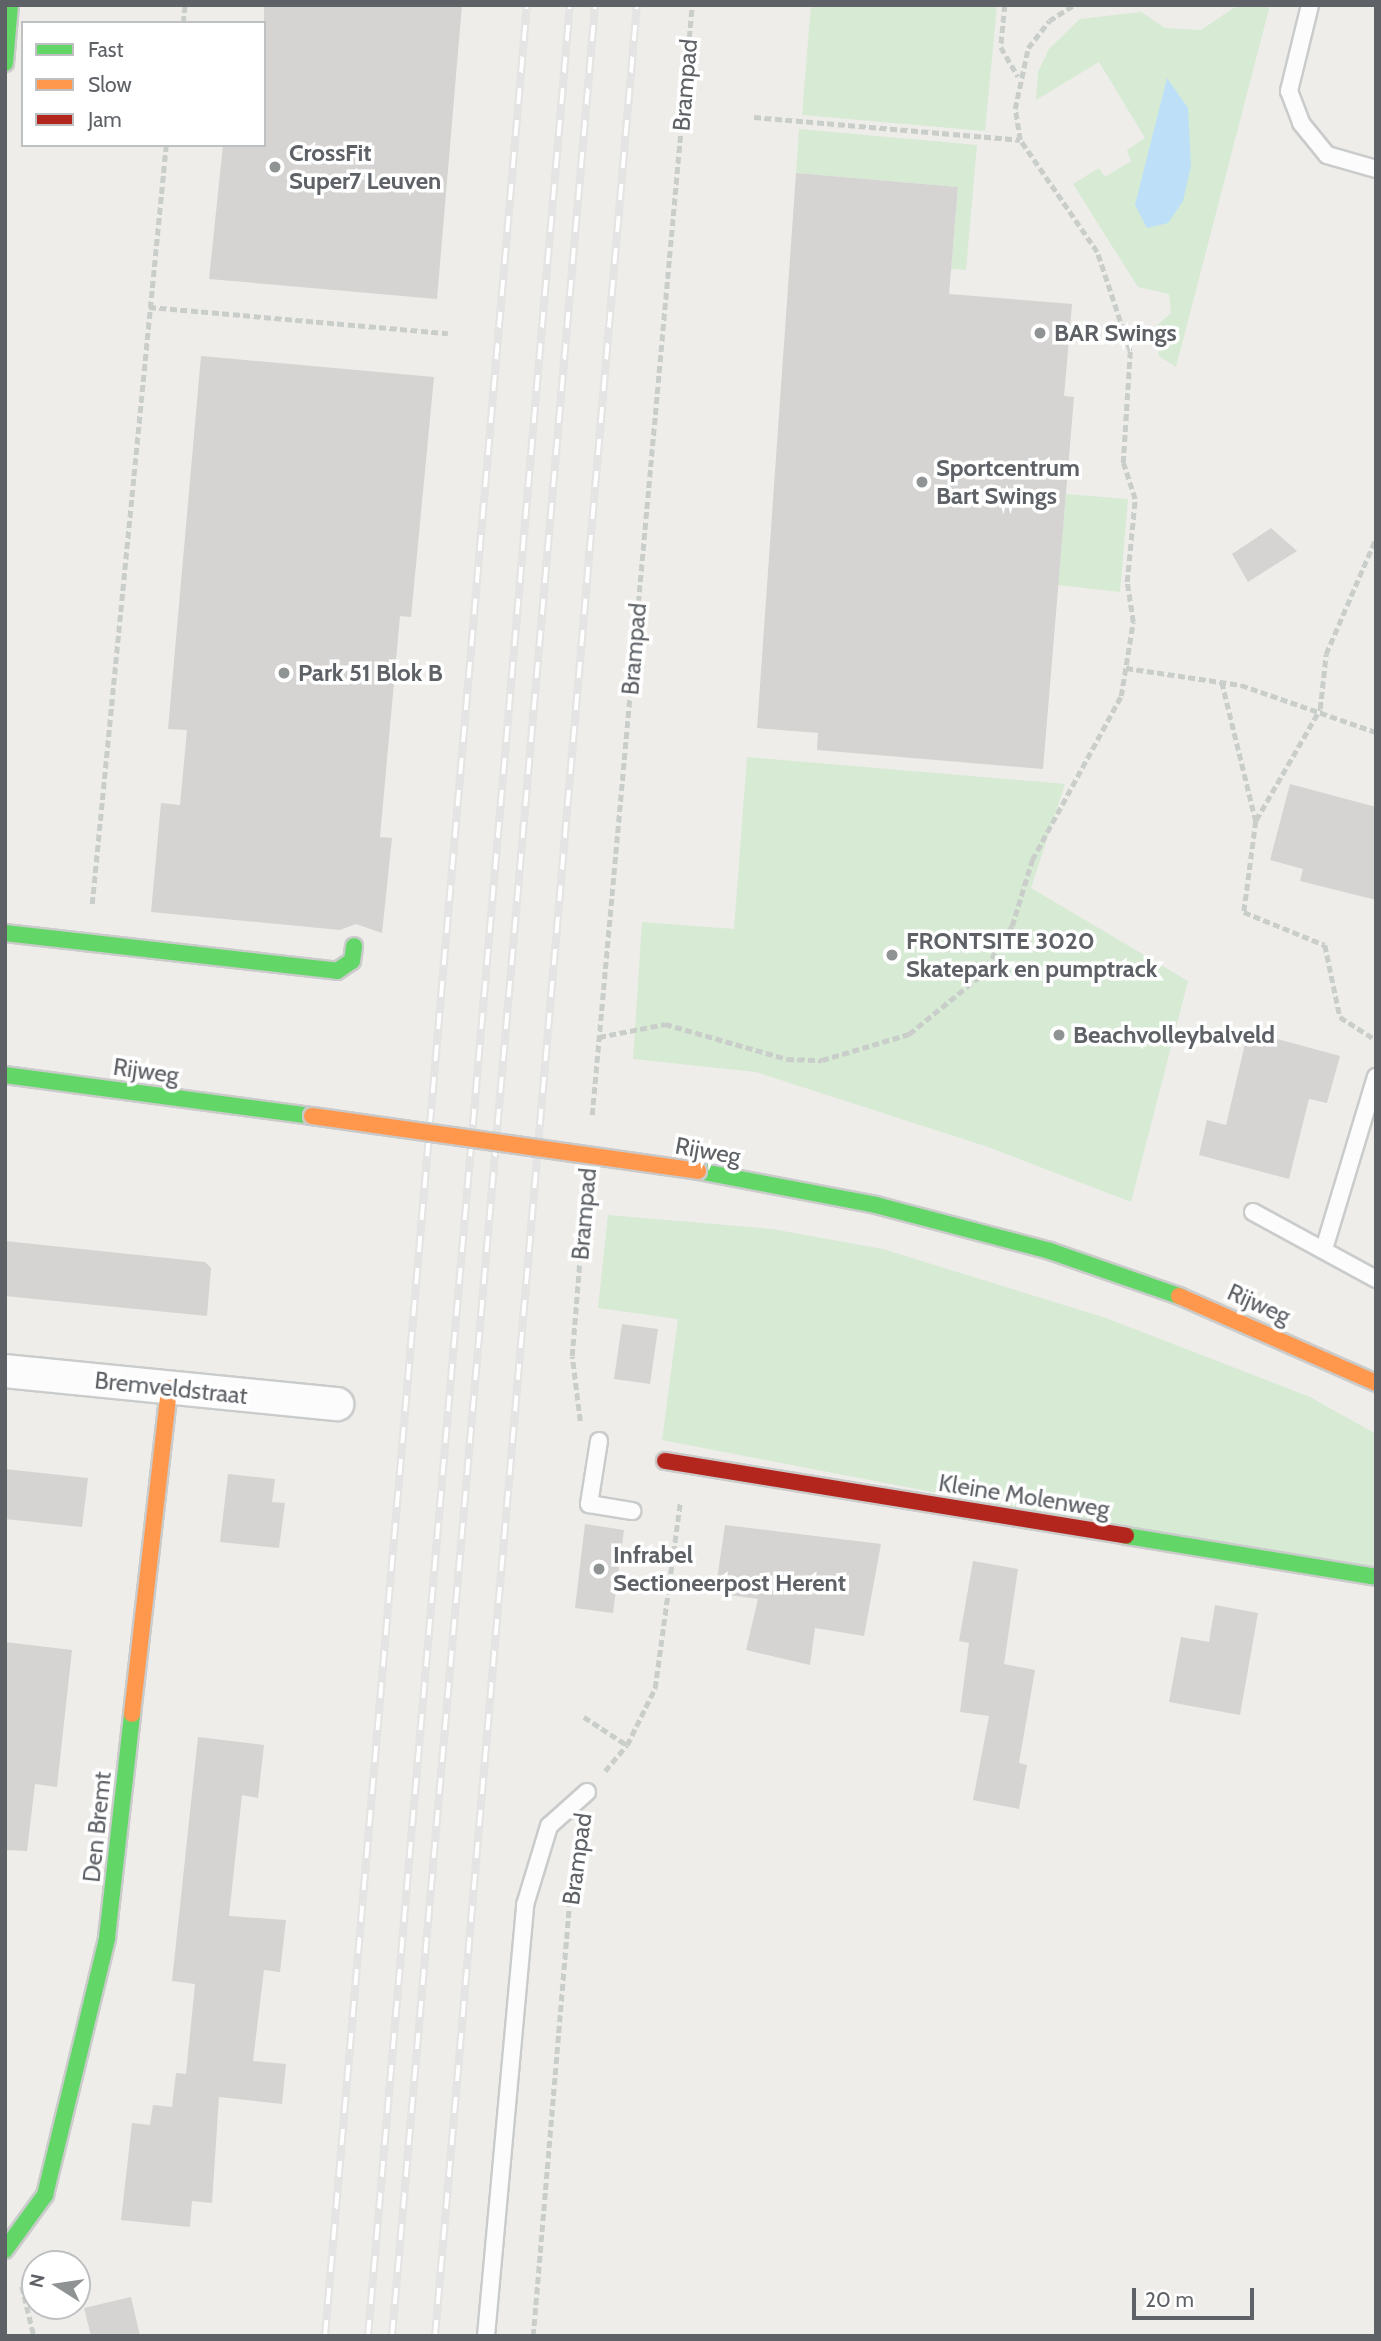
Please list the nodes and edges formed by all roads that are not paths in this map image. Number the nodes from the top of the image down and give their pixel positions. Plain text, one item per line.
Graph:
1 (10, 5) edge
2 (1310, 5) edge
3 (5, 64) edge
4 (1376, 169) edge
5 (5, 933) edge
6 (354, 946) dead end
7 (5, 1074) edge
8 (1376, 1077) edge
9 (1253, 1212) dead end
10 (1324, 1249) junction
11 (1376, 1279) edge
12 (5, 1371) edge
13 (1376, 1383) edge
14 (169, 1388) junction
15 (337, 1404) dead end
16 (599, 1441) road end
17 (665, 1461) road end
18 (632, 1511) dead end
19 (1376, 1577) edge
20 (587, 1792) road end
21 (9, 2249) edge
22 (486, 2336) edge

1 - 3 street
2 - 4 lane
5 - 6 street
7 - 13 street, Rijweg, bridge
8 - 10 lane
9 - 10 lane
10 - 11 lane
12 - 14 street, Bremveldstraat
14 - 15 street, Bremveldstraat
14 - 21 street, Den Bremt
16 - 18 lane
17 - 19 street, Kleine Molenweg
20 - 22 lane

